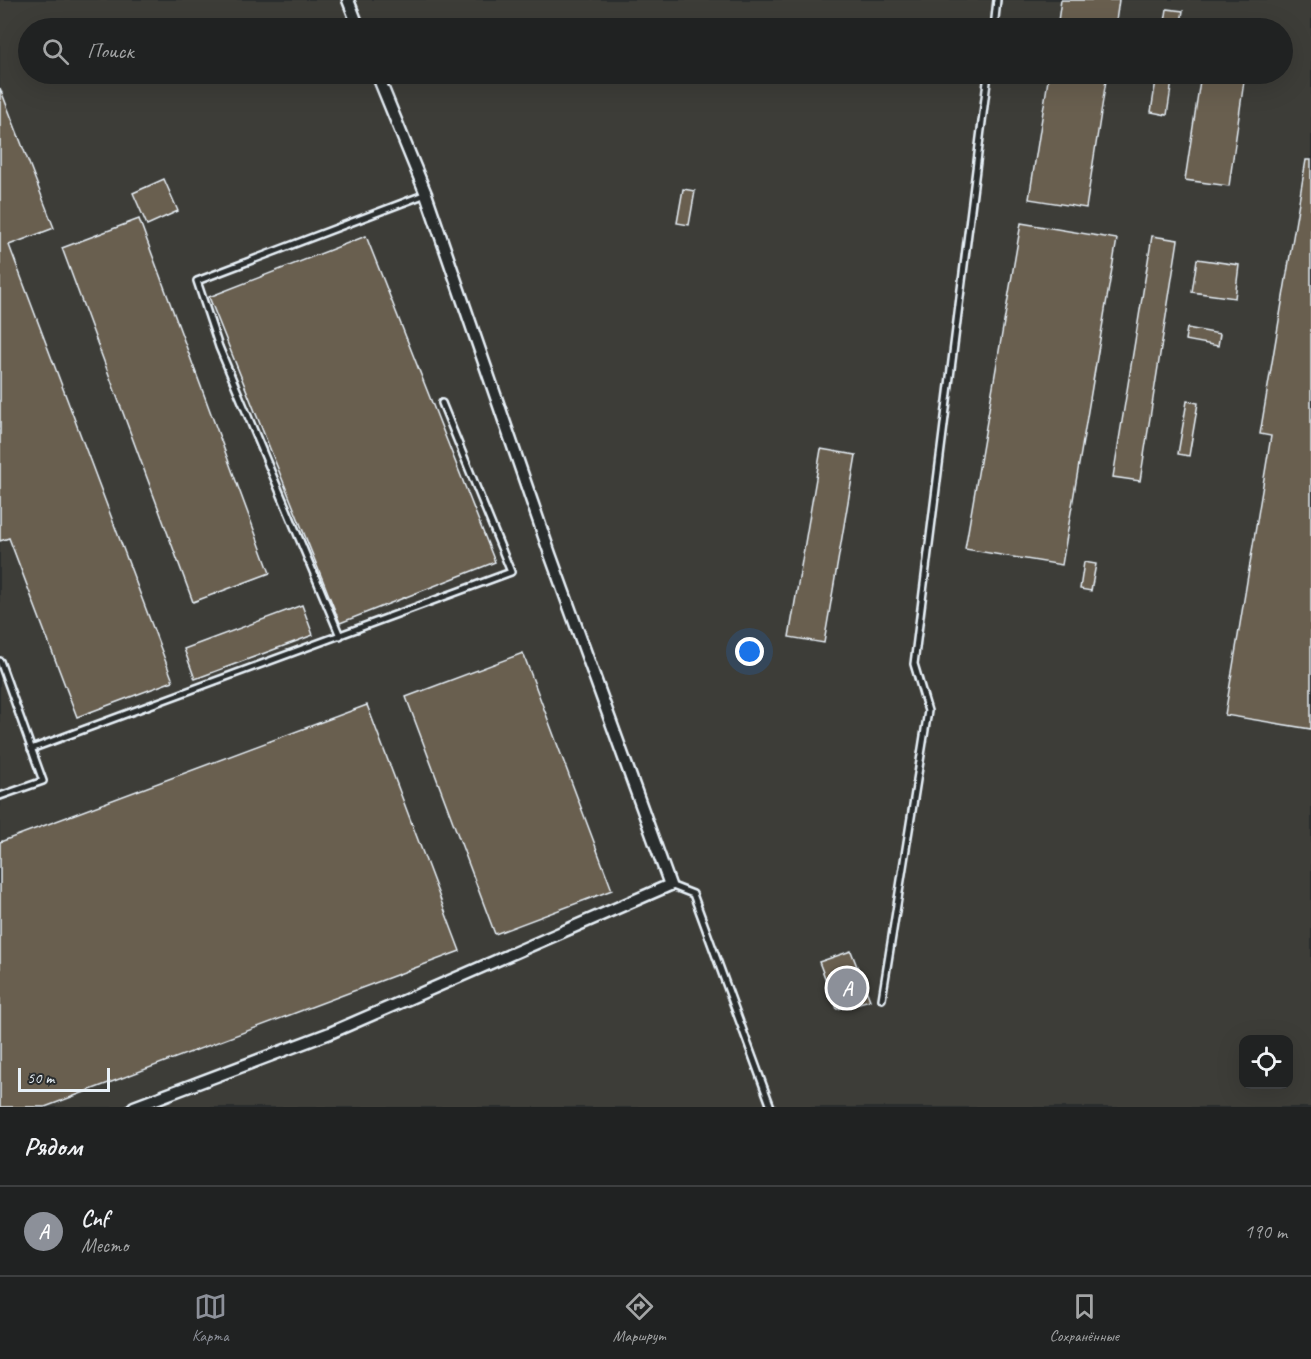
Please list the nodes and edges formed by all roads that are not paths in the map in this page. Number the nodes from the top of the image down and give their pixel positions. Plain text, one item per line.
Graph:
1 (348, 0) edge
2 (997, 0) edge
3 (355, 18) edge
4 (995, 18) edge
5 (381, 84) edge
6 (987, 84) edge
7 (426, 194) junction
8 (442, 403) dead end
9 (340, 636) junction
10 (0, 661) edge
11 (31, 749) junction
12 (0, 796) edge
13 (670, 885) junction
14 (882, 999) dead end
15 (134, 1107) edge
16 (771, 1107) edge

1 - 3 street
2 - 4 lane
5 - 7 street
6 - 14 lane
7 - 9 lane
7 - 13 street
8 - 9 lane
9 - 11 lane
10 - 11 lane
11 - 12 lane
13 - 15 street
13 - 16 lane

